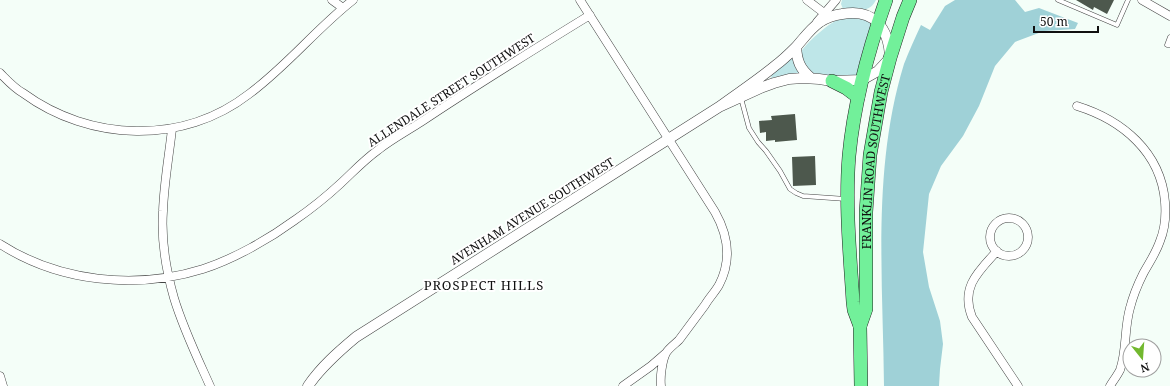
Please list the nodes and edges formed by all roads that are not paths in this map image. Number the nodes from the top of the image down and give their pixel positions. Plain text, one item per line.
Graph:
1 (332, 0) edge
2 (352, 0) edge
3 (580, 0) edge
4 (807, 0) edge
5 (836, 0) edge
6 (886, 0) edge
7 (910, 0) edge
8 (1058, 0) edge
9 (1128, 0) edge
10 (1142, 0) edge
11 (342, 8) junction
12 (824, 13) junction
13 (590, 15) junction
14 (1170, 16) edge
15 (878, 22) junction
16 (811, 29) junction
17 (1170, 38) edge
18 (1170, 45) edge
19 (796, 47) junction
20 (890, 58) junction
21 (0, 73) edge
22 (811, 78) junction
23 (862, 80) junction
24 (832, 81) junction
25 (741, 97) junction
26 (858, 97) junction
27 (1077, 106) dead end
28 (719, 107) junction
29 (172, 129) junction
30 (669, 139) junction
31 (848, 199) junction
32 (0, 244) edge
33 (997, 250) junction
34 (169, 277) junction
35 (860, 326) junction
36 (666, 353) junction
37 (0, 376) edge
38 (4, 386) edge
39 (210, 386) edge
40 (308, 386) edge
41 (623, 386) edge
42 (661, 386) edge
43 (861, 386) edge
44 (1018, 386) edge
45 (1110, 386) edge

1 - 11 street
2 - 11 street
3 - 13 street
4 - 12 street
5 - 12 street, AVENHAM AVENUE SOUTHWEST
6 - 15 main road, FRANKLIN ROAD SOUTHWEST
7 - 20 main road, FRANKLIN ROAD SOUTHWEST
8 - 9 lane
10 - 14 street
11 - 29 street
12 - 16 street, AVENHAM AVENUE SOUTHWEST
13 - 30 street
13 - 34 street, ALLENDALE STREET SOUTHWEST
15 - 16 street, AVENHAM AVENUE SOUTHWEST
15 - 20 street
15 - 23 main road, FRANKLIN ROAD SOUTHWEST
16 - 19 street, AVENHAM AVENUE SOUTHWEST
17 - 18 lane
19 - 22 street
19 - 28 street, AVENHAM AVENUE SOUTHWEST
20 - 23 street, AVENHAM AVENUE SOUTHWEST
20 - 35 main road, FRANKLIN ROAD SOUTHWEST
21 - 29 street
22 - 24 street, AVENHAM AVENUE SOUTHWEST
22 - 25 street, AVENHAM AVENUE SOUTHWEST
23 - 24 street, AVENHAM AVENUE SOUTHWEST
23 - 26 main road, FRANKLIN ROAD SOUTHWEST
24 - 26 main road
25 - 28 street, AVENHAM AVENUE SOUTHWEST
25 - 31 lane
26 - 31 main road, FRANKLIN ROAD SOUTHWEST
27 - 45 street
28 - 30 street, AVENHAM AVENUE SOUTHWEST
29 - 34 street
30 - 36 street
30 - 40 street, AVENHAM AVENUE SOUTHWEST
31 - 35 main road, FRANKLIN ROAD SOUTHWEST
32 - 34 street, ALLENDALE STREET SOUTHWEST
33 - 33 street
33 - 44 street
34 - 39 street
35 - 43 main road, FRANKLIN ROAD SOUTHWEST
36 - 41 street
36 - 42 street
37 - 38 street

